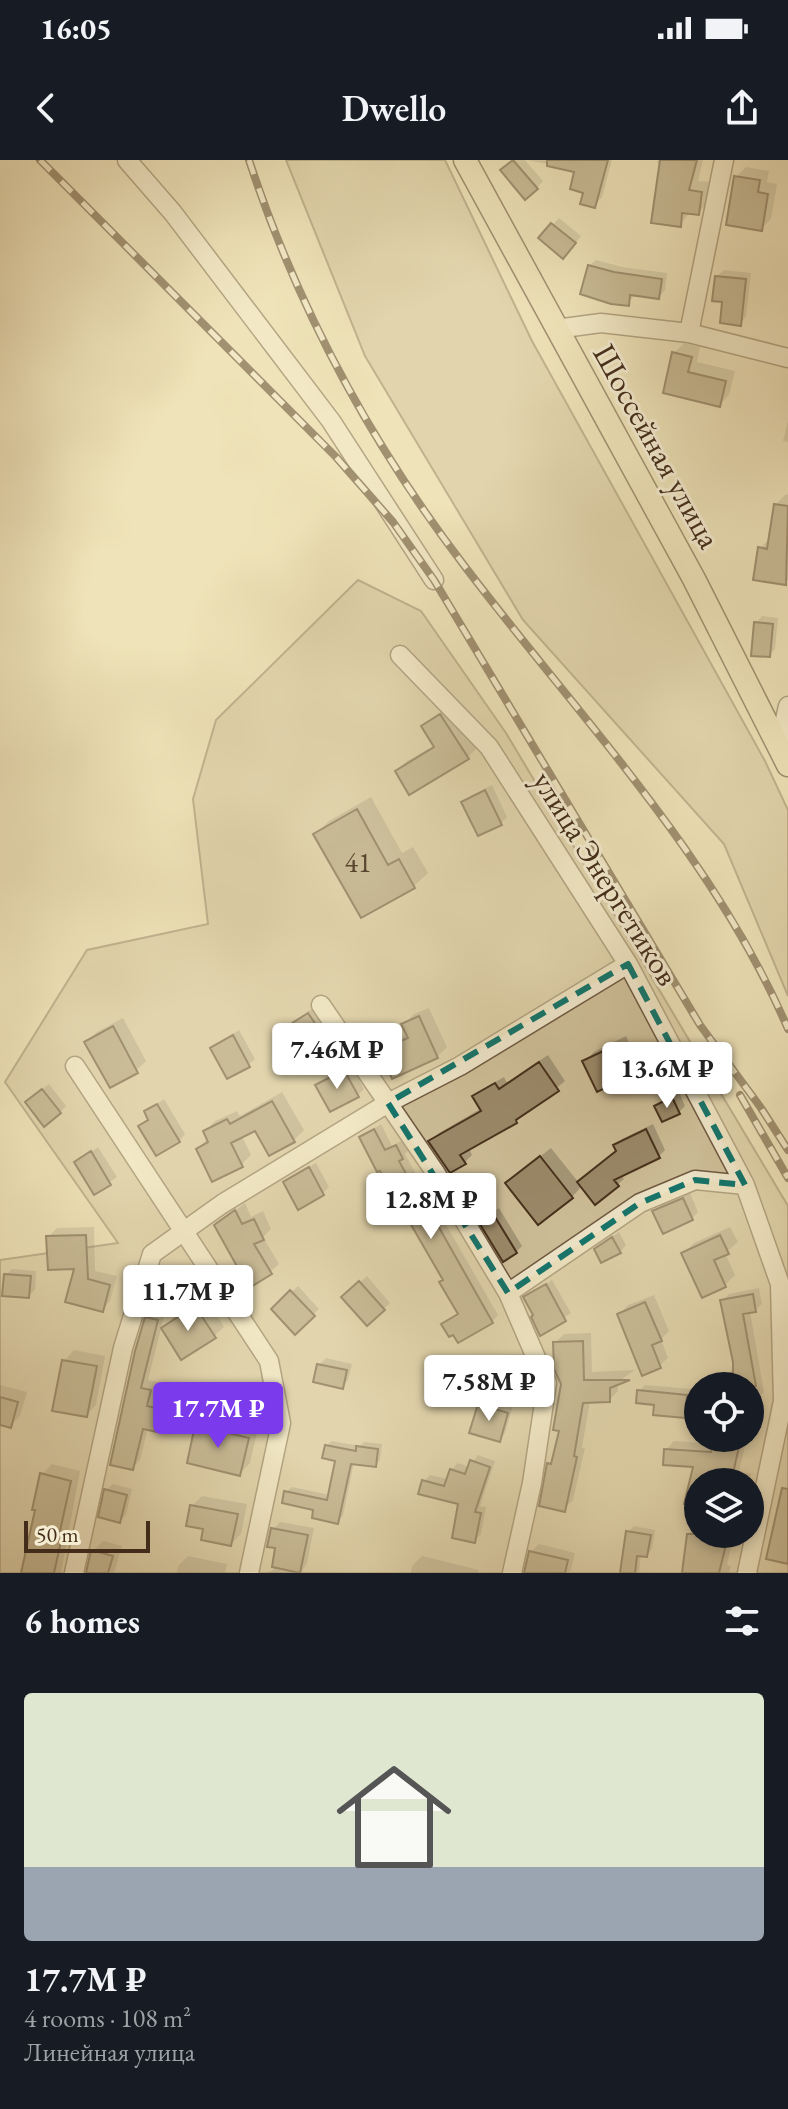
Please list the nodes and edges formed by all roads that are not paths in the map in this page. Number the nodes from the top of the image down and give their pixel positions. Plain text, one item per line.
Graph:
1 (127, 160) edge
2 (465, 160) edge
3 (724, 160) edge
4 (556, 329) junction
5 (689, 333) junction
6 (788, 358) edge
7 (434, 580) dead end
8 (400, 655) dead end
9 (788, 706) edge
10 (784, 756) edge
11 (628, 964) junction
12 (321, 1005) dead end
13 (75, 1066) dead end
14 (388, 1103) junction
15 (745, 1185) junction
16 (181, 1231) junction
17 (508, 1293) junction
18 (74, 1573) edge
19 (249, 1573) edge
20 (512, 1573) edge
21 (747, 1573) edge

1 - 7 street
2 - 4 main road, Шоссейная улица
3 - 5 street
4 - 5 street
4 - 10 main road, Шоссейная улица
5 - 6 street
8 - 11 street, улица Энергетиков
9 - 10 street
11 - 14 street
11 - 15 street, улица Энергетиков
12 - 14 street
13 - 16 street
14 - 16 street
14 - 17 street
15 - 17 street
15 - 21 street, улица Энергетиков
16 - 18 street
16 - 19 street
17 - 20 street

